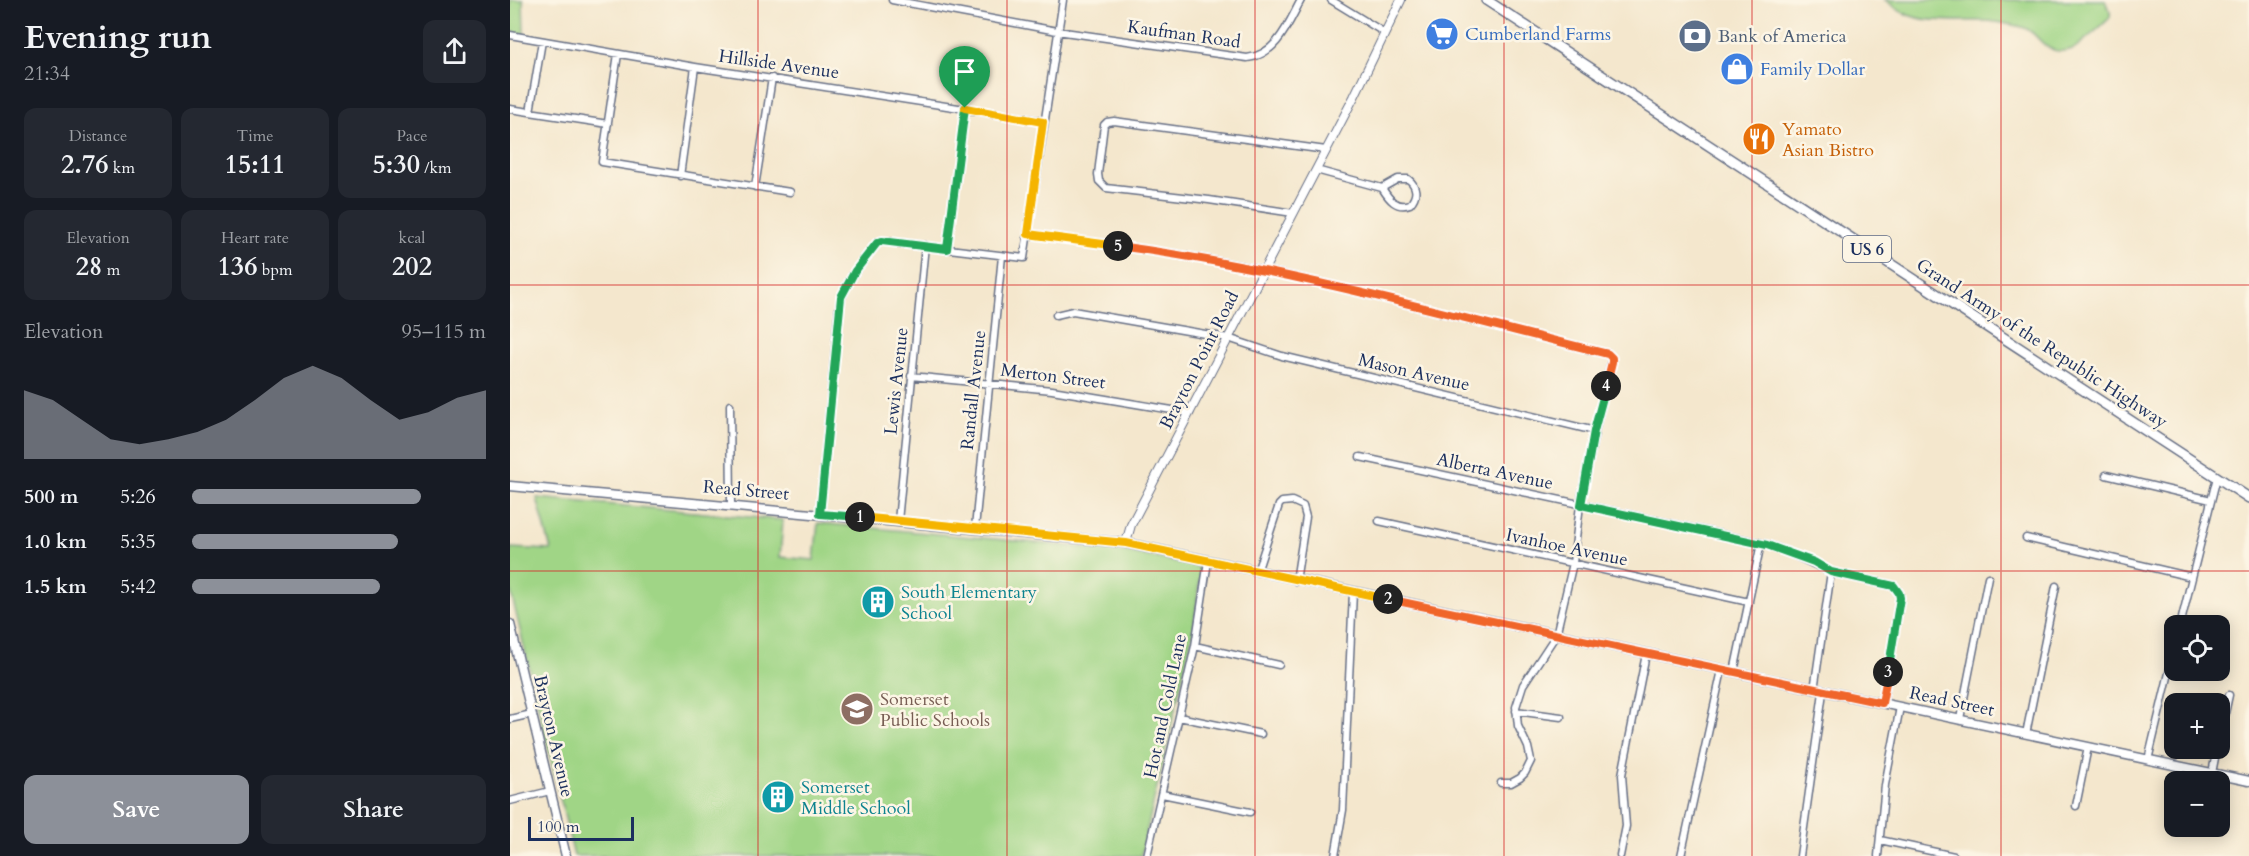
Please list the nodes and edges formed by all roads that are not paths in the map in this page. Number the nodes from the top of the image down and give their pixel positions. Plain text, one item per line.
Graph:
1 (892, 0) edge
2 (1063, 0) edge
3 (1301, 0) edge
4 (1331, 0) edge
5 (1401, 0) edge
6 (1486, 0) edge
7 (1057, 30) junction
8 (1385, 33) junction
9 (510, 35) edge
10 (542, 41) junction
11 (618, 54) junction
12 (695, 67) junction
13 (772, 78) junction
14 (965, 108) junction
15 (510, 109) edge
16 (531, 112) junction
17 (1043, 122) junction
18 (608, 124) junction
19 (1326, 150) junction
20 (1316, 170) junction
21 (680, 176) junction
22 (755, 187) junction
23 (1382, 188) junction
24 (790, 192) dead end
25 (1293, 213) junction
26 (1028, 234) junction
27 (925, 245) junction
28 (947, 249) junction
29 (1002, 256) junction
30 (1262, 270) junction
31 (1056, 315) dead end
32 (1228, 338) junction
33 (911, 376) junction
34 (988, 383) junction
35 (730, 405) dead end
36 (1190, 413) junction
37 (1594, 431) junction
38 (1360, 457) dead end
39 (2106, 475) dead end
40 (2217, 477) junction
41 (510, 486) edge
42 (2249, 498) edge
43 (2211, 500) junction
44 (1581, 505) junction
45 (731, 506) junction
46 (820, 514) junction
47 (898, 521) junction
48 (1379, 521) dead end
49 (975, 528) junction
50 (2026, 538) dead end
51 (1126, 543) junction
52 (1761, 543) junction
53 (1208, 561) junction
54 (1573, 563) junction
55 (1257, 572) junction
56 (1831, 572) junction
57 (1988, 577) dead end
58 (2192, 577) junction
59 (1296, 580) junction
60 (2056, 586) dead end
61 (1353, 592) junction
62 (1749, 602) junction
63 (2183, 615) edge
64 (510, 624) edge
65 (1556, 635) junction
66 (512, 641) edge
67 (1195, 646) junction
68 (1646, 654) junction
69 (1279, 665) dead end
70 (1722, 670) junction
71 (1734, 672) junction
72 (2167, 681) edge
73 (1814, 690) junction
74 (1823, 692) junction
75 (1882, 703) junction
76 (1900, 707) junction
77 (1516, 711) junction
78 (532, 714) junction
79 (1179, 717) junction
80 (1561, 717) dead end
81 (510, 719) edge
82 (1960, 719) junction
83 (1261, 734) dead end
84 (2026, 734) junction
85 (2088, 747) junction
86 (2148, 760) junction
87 (2202, 771) edge
88 (2230, 777) edge
89 (2249, 782) edge
90 (1501, 783) dead end
91 (550, 791) junction
92 (1162, 794) junction
93 (510, 801) edge
94 (2076, 806) dead end
95 (1250, 812) dead end
96 (1880, 840) junction
97 (566, 856) edge
98 (1147, 856) edge
99 (1335, 856) edge
100 (1620, 856) edge
101 (1681, 856) edge
102 (1800, 856) edge
103 (1878, 856) edge
104 (1954, 856) edge

1 - 7 street, Kaufman Road
2 - 7 street
3 - 7 street, Kaufman Road
4 - 8 street
5 - 8 street, Brayton Point Road
6 - 40 main road, Grand Army of the Republic Highway / US 6
7 - 17 street
8 - 19 street, Brayton Point Road
9 - 10 street, Hillside Avenue
10 - 11 street, Hillside Avenue
10 - 16 street
11 - 12 street, Hillside Avenue
11 - 18 street
12 - 13 street, Hillside Avenue
12 - 21 street
13 - 14 street, Hillside Avenue
13 - 22 street
14 - 17 street, Hillside Avenue
14 - 28 street
15 - 16 street
16 - 18 street
17 - 26 street
18 - 21 street
19 - 20 street, Brayton Point Road
19 - 25 street
20 - 23 street
20 - 25 street, Brayton Point Road
21 - 22 street
22 - 24 street
23 - 23 street
25 - 30 street, Brayton Point Road
26 - 29 street
26 - 30 street
27 - 28 street
27 - 33 street, Lewis Avenue
27 - 46 street
28 - 29 street
29 - 34 street, Randall Avenue
30 - 32 street, Brayton Point Road
30 - 37 street
31 - 32 street, Mason Avenue
32 - 36 street, Brayton Point Road
32 - 37 street, Mason Avenue
33 - 34 street, Merton Street
33 - 47 street, Lewis Avenue
34 - 36 street, Merton Street
34 - 49 street, Randall Avenue
35 - 45 street
36 - 51 street, Brayton Point Road
37 - 44 street
38 - 44 street, Alberta Avenue
39 - 43 street
40 - 42 main road, Grand Army of the Republic Highway / US 6
40 - 43 street
41 - 45 main road, Read Street
43 - 58 street
44 - 52 street, Alberta Avenue
44 - 54 street
45 - 46 main road, Read Street
46 - 47 main road, Read Street
47 - 49 main road, Read Street
48 - 54 street, Ivanhoe Avenue
49 - 51 main road, Read Street
50 - 58 street
51 - 53 main road, Read Street
52 - 56 street, Alberta Avenue
52 - 62 street
53 - 55 main road, Read Street
53 - 67 street, Hot and Cold Lane
54 - 62 street, Ivanhoe Avenue
54 - 65 street
55 - 59 main road, Read Street
55 - 59 street
56 - 73 street
56 - 75 street, Alberta Avenue
57 - 82 street
58 - 63 street
59 - 61 main road, Read Street
60 - 84 street
61 - 65 main road, Read Street
61 - 99 street
62 - 71 street
64 - 66 main road, Brayton Avenue
65 - 68 main road, Read Street
65 - 77 street
66 - 78 main road, Brayton Avenue
67 - 69 street
67 - 79 street, Hot and Cold Lane
68 - 70 main road, Read Street
68 - 100 street
70 - 71 main road, Read Street
70 - 101 street
71 - 73 main road, Read Street
72 - 86 street
73 - 74 main road, Read Street
74 - 75 main road, Read Street
74 - 102 street
75 - 76 main road, Read Street
76 - 82 main road, Read Street
76 - 96 street
77 - 80 street
77 - 90 street
78 - 81 street
78 - 91 main road, Brayton Avenue
79 - 83 street
79 - 92 street, Hot and Cold Lane
82 - 84 main road, Read Street
84 - 85 main road, Read Street
85 - 86 main road, Read Street
85 - 94 street
86 - 87 main road, Read Street
88 - 89 main road, Read Street
91 - 93 street
91 - 97 main road, Brayton Avenue
92 - 95 street
92 - 98 street, Hot and Cold Lane
96 - 103 street
96 - 104 street

